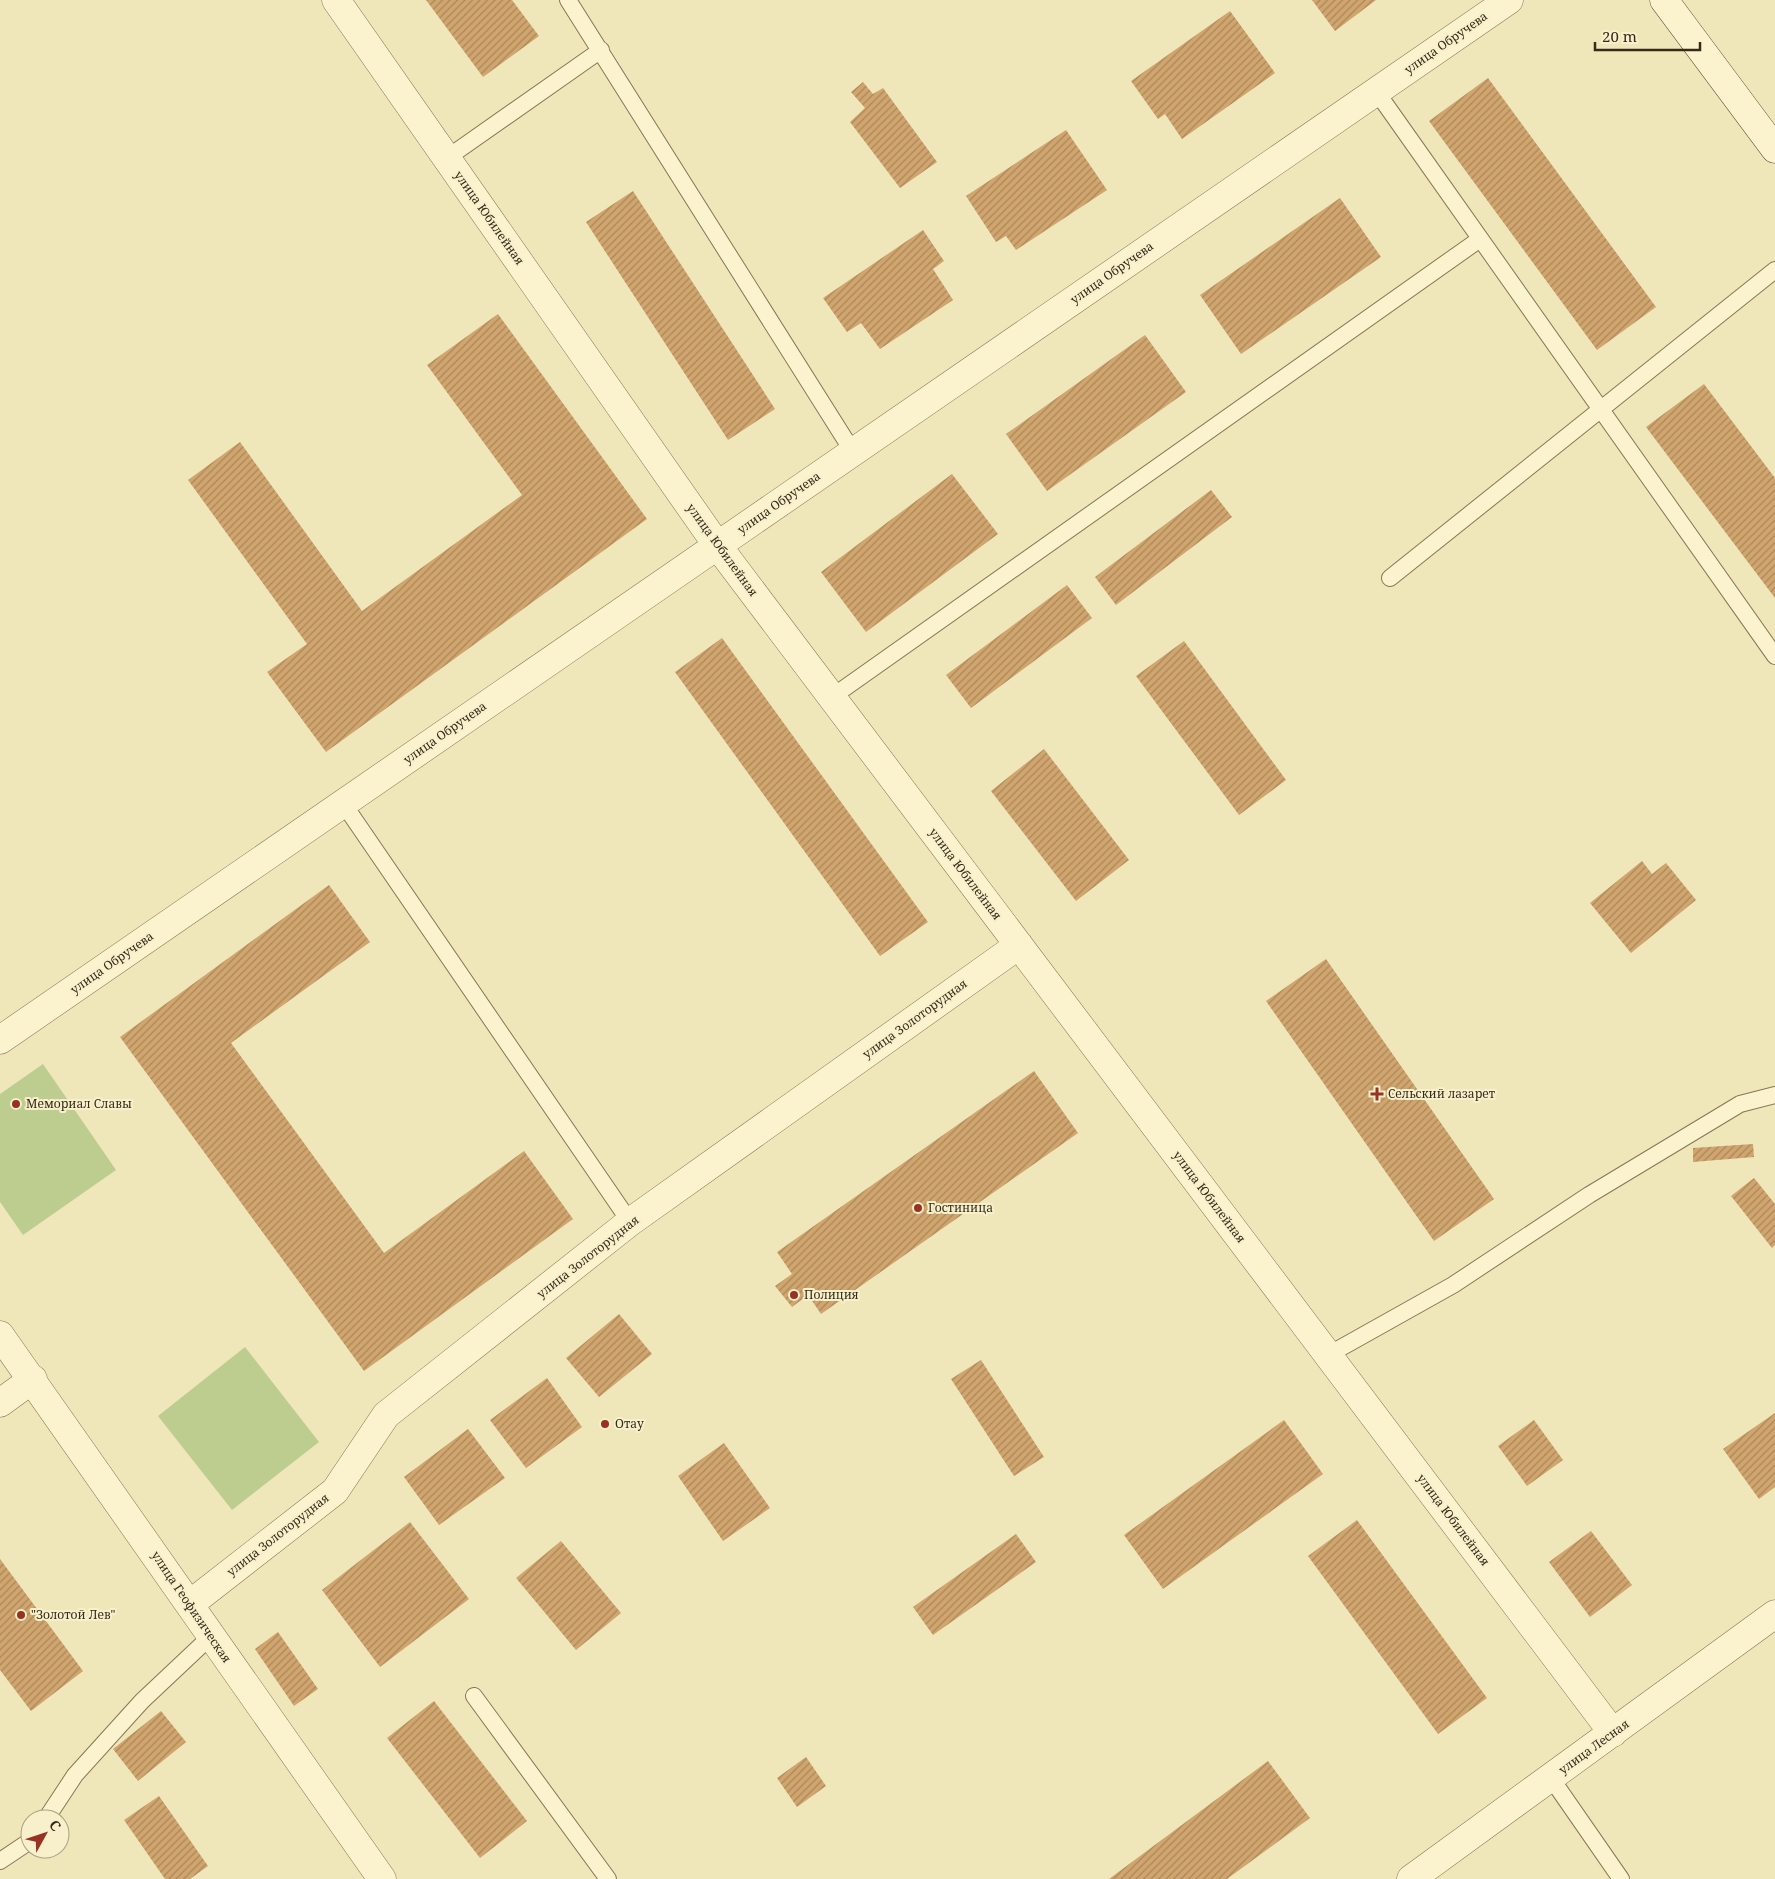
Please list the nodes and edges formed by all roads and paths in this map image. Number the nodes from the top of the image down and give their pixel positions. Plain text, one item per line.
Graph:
1 (336, 0) edge
2 (568, 0) edge
3 (1509, 0) edge
4 (1664, 0) edge
5 (601, 50) junction
6 (1376, 91) junction
7 (1775, 149) edge
8 (447, 158) junction
9 (1480, 239) junction
10 (1775, 270) edge
11 (1601, 410) junction
12 (852, 452) junction
13 (718, 545) junction
14 (1390, 578) dead end
15 (1775, 656) edge
16 (832, 697) junction
17 (343, 803) junction
18 (1018, 945) junction
19 (0, 1040) edge
20 (1775, 1095) edge
21 (630, 1222) junction
22 (0, 1334) edge
23 (1328, 1355) junction
24 (33, 1379) junction
25 (0, 1403) edge
26 (190, 1604) junction
27 (1775, 1614) edge
28 (210, 1637) junction
29 (474, 1696) dead end
30 (1613, 1733) junction
31 (1551, 1778) junction
32 (53, 1809) edge
33 (20, 1848) edge
34 (0, 1861) edge
35 (382, 1879) edge
36 (608, 1879) edge
37 (1411, 1879) edge
38 (1621, 1879) edge

1 - 8 street, улица Юбилейная
2 - 5 lane
3 - 6 street, улица Обручева
4 - 7 street
5 - 8 lane
5 - 12 lane
6 - 9 lane
6 - 12 street, улица Обручева
8 - 13 street, улица Юбилейная
9 - 11 lane
9 - 16 lane
10 - 11 lane
11 - 14 lane
11 - 15 lane
12 - 13 street, улица Обручева
13 - 16 street, улица Юбилейная
13 - 17 street, улица Обручева
16 - 18 street, улица Юбилейная
17 - 19 street, улица Обручева
17 - 21 lane
18 - 21 street, улица Золоторудная
18 - 23 street, улица Юбилейная
20 - 23 lane
21 - 26 street, улица Золоторудная
22 - 24 street, улица Геофизическая
23 - 30 street, улица Юбилейная
24 - 25 street
24 - 26 street, улица Геофизическая
26 - 28 street, улица Геофизическая
27 - 30 street, улица Лесная
28 - 32 lane
28 - 35 street, улица Геофизическая
29 - 36 lane
30 - 31 street, улица Лесная
31 - 37 street, улица Лесная
31 - 38 lane
33 - 34 lane

